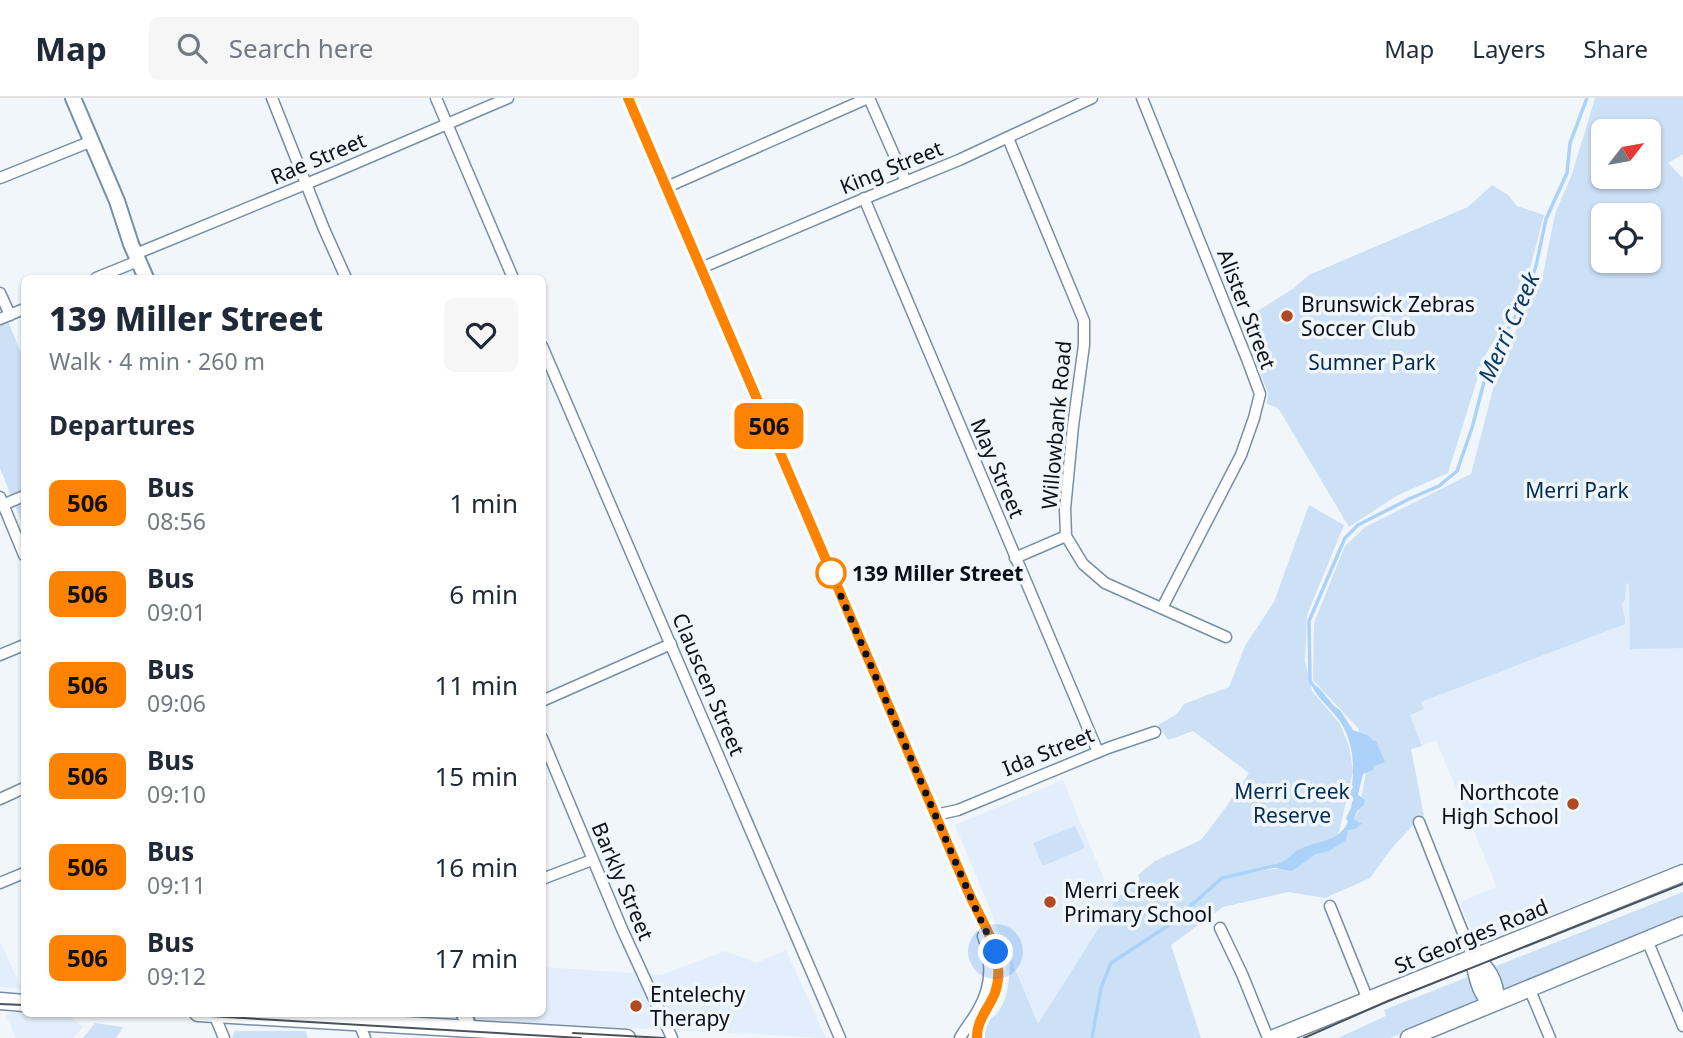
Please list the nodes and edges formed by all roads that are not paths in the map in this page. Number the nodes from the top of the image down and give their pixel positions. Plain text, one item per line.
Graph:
1 (73, 98) edge
2 (272, 98) edge
3 (436, 98) edge
4 (508, 98) edge
5 (869, 98) edge
6 (1092, 98) edge
7 (1142, 98) edge
8 (630, 101) edge
9 (447, 124) junction
10 (1008, 138) junction
11 (92, 141) junction
12 (0, 178) edge
13 (906, 182) junction
14 (307, 183) junction
15 (667, 187) junction
16 (864, 198) junction
17 (140, 256) junction
18 (701, 268) junction
19 (102, 275) edge
20 (145, 275) edge
21 (151, 275) edge
22 (345, 275) edge
23 (512, 275) edge
24 (0, 293) edge
25 (5, 317) edge
26 (546, 355) edge
27 (21, 497) edge
28 (1, 503) edge
29 (1066, 536) junction
30 (21, 548) edge
31 (1015, 558) junction
32 (1162, 608) junction
33 (1226, 637) dead end
34 (671, 644) junction
35 (21, 646) edge
36 (0, 655) edge
37 (546, 699) edge
38 (1155, 732) dead end
39 (546, 748) edge
40 (1098, 752) junction
41 (21, 789) edge
42 (0, 799) edge
43 (937, 819) junction
44 (1419, 822) dead end
45 (592, 860) junction
46 (1683, 873) edge
47 (21, 874) edge
48 (546, 877) edge
49 (0, 883) edge
50 (1330, 906) dead end
51 (977, 912) junction
52 (1683, 925) edge
53 (1220, 928) dead end
54 (1647, 940) junction
55 (1473, 958) junction
56 (1529, 988) junction
57 (1368, 1000) junction
58 (0, 1001) edge
59 (1494, 1002) junction
60 (21, 1003) edge
61 (217, 1017) edge
62 (304, 1017) edge
63 (466, 1021) edge
64 (1683, 1026) edge
65 (362, 1030) edge
66 (224, 1038) edge
67 (627, 1038) edge
68 (672, 1038) edge
69 (840, 1038) edge
70 (960, 1038) edge
71 (976, 1038) edge
72 (1268, 1038) edge
73 (1274, 1038) edge
74 (1409, 1038) edge
75 (1550, 1038) edge

1 - 11 main road
2 - 14 street
3 - 9 street
4 - 9 street, Rae Street
5 - 13 street
5 - 15 street
6 - 10 street, King Street
7 - 32 street, Alister Street
8 - 15 street
9 - 14 street, Rae Street
9 - 23 street
10 - 13 street, King Street
10 - 29 street, Willowbank Road
11 - 12 street
11 - 17 main road
13 - 16 street, King Street
14 - 17 street, Rae Street
14 - 22 street
15 - 18 street
16 - 18 street, King Street
16 - 31 street, May Street
17 - 19 street, Rae Street
17 - 20 main road
17 - 21 main road
18 - 43 street
24 - 25 street
26 - 34 street, Clauscen Street
27 - 28 street
28 - 30 street
29 - 31 street
29 - 32 street, Willowbank Road
31 - 40 street, May Street
32 - 33 street, Willowbank Road
34 - 37 street
34 - 69 street, Clauscen Street
35 - 36 street
38 - 40 street, Ida Street
39 - 45 street, Barkly Street
40 - 43 street, Ida Street
41 - 42 street
43 - 51 street
44 - 55 street
45 - 48 street
45 - 68 street, Barkly Street
46 - 55 highway, St Georges Road
47 - 49 street
50 - 57 street
51 - 70 street
51 - 71 street
52 - 54 highway
53 - 72 street
54 - 56 highway
54 - 64 street
55 - 57 highway, St Georges Road
55 - 59 highway
56 - 59 highway
56 - 75 street
57 - 73 highway, St Georges Road
58 - 60 highway
59 - 74 highway
61 - 66 street
62 - 65 highway
63 - 65 highway
63 - 67 highway

